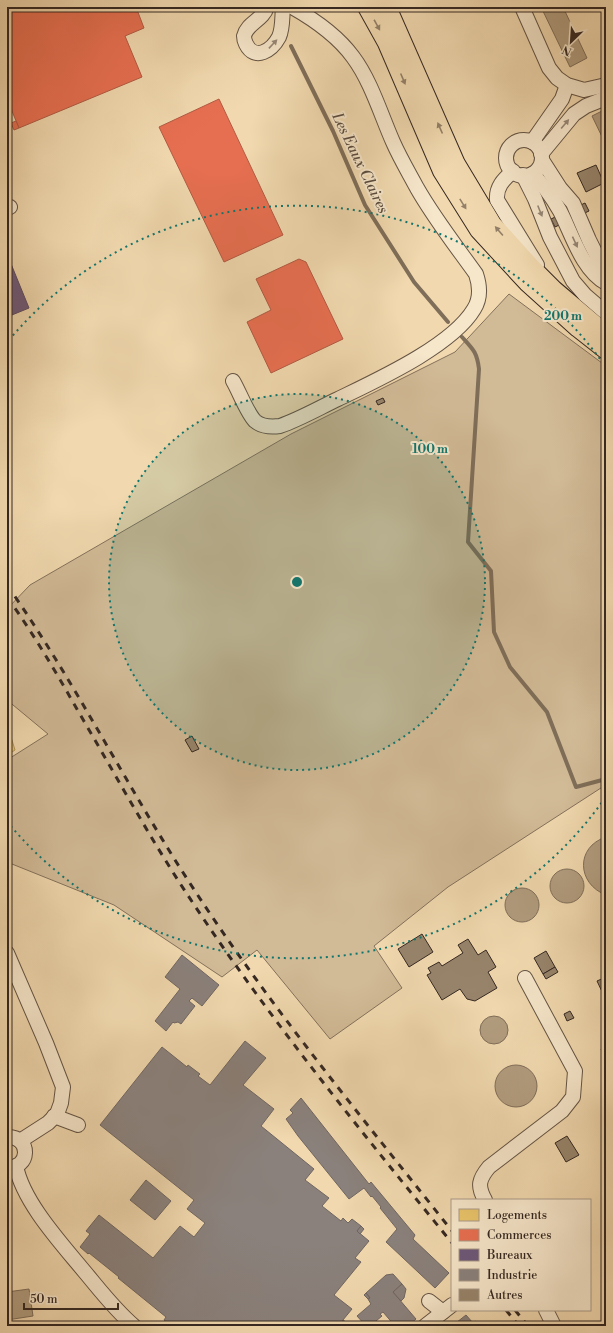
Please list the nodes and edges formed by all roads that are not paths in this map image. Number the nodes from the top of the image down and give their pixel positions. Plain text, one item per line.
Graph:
1 (267, 7) edge
2 (283, 7) edge
3 (292, 7) edge
4 (367, 7) edge
5 (386, 7) edge
6 (522, 7) edge
7 (567, 85) junction
8 (606, 85) edge
9 (606, 98) edge
10 (532, 142) junction
11 (541, 157) junction
12 (522, 174) junction
13 (606, 274) edge
14 (606, 284) edge
15 (554, 290) junction
16 (606, 313) edge
17 (606, 334) edge
18 (606, 350) edge
19 (233, 380) dead end
20 (7, 953) edge
21 (525, 978) dead end
22 (54, 1116) junction
23 (78, 1125) dead end
24 (13, 1139) edge
25 (11, 1167) edge
26 (484, 1199) edge
27 (429, 1300) dead end
28 (447, 1309) edge
29 (546, 1311) edge
30 (130, 1325) edge
31 (425, 1326) edge
32 (554, 1326) edge

1 -> 2 street
3 - 19 street
4 -> 18 main road
15 -> 5 main road
6 - 7 street
7 - 8 street
7 - 10 street
11 -> 9 street
10 - 11 street
10 - 12 street
11 - 12 street
11 - 13 street
12 -> 14 street
12 - 15 street
12 -> 16 street
15 - 17 main road
20 - 22 street
21 - 26 street
22 - 23 street
22 - 24 street
24 - 25 street
25 - 30 street
27 - 28 street
28 - 31 street
29 - 32 street

